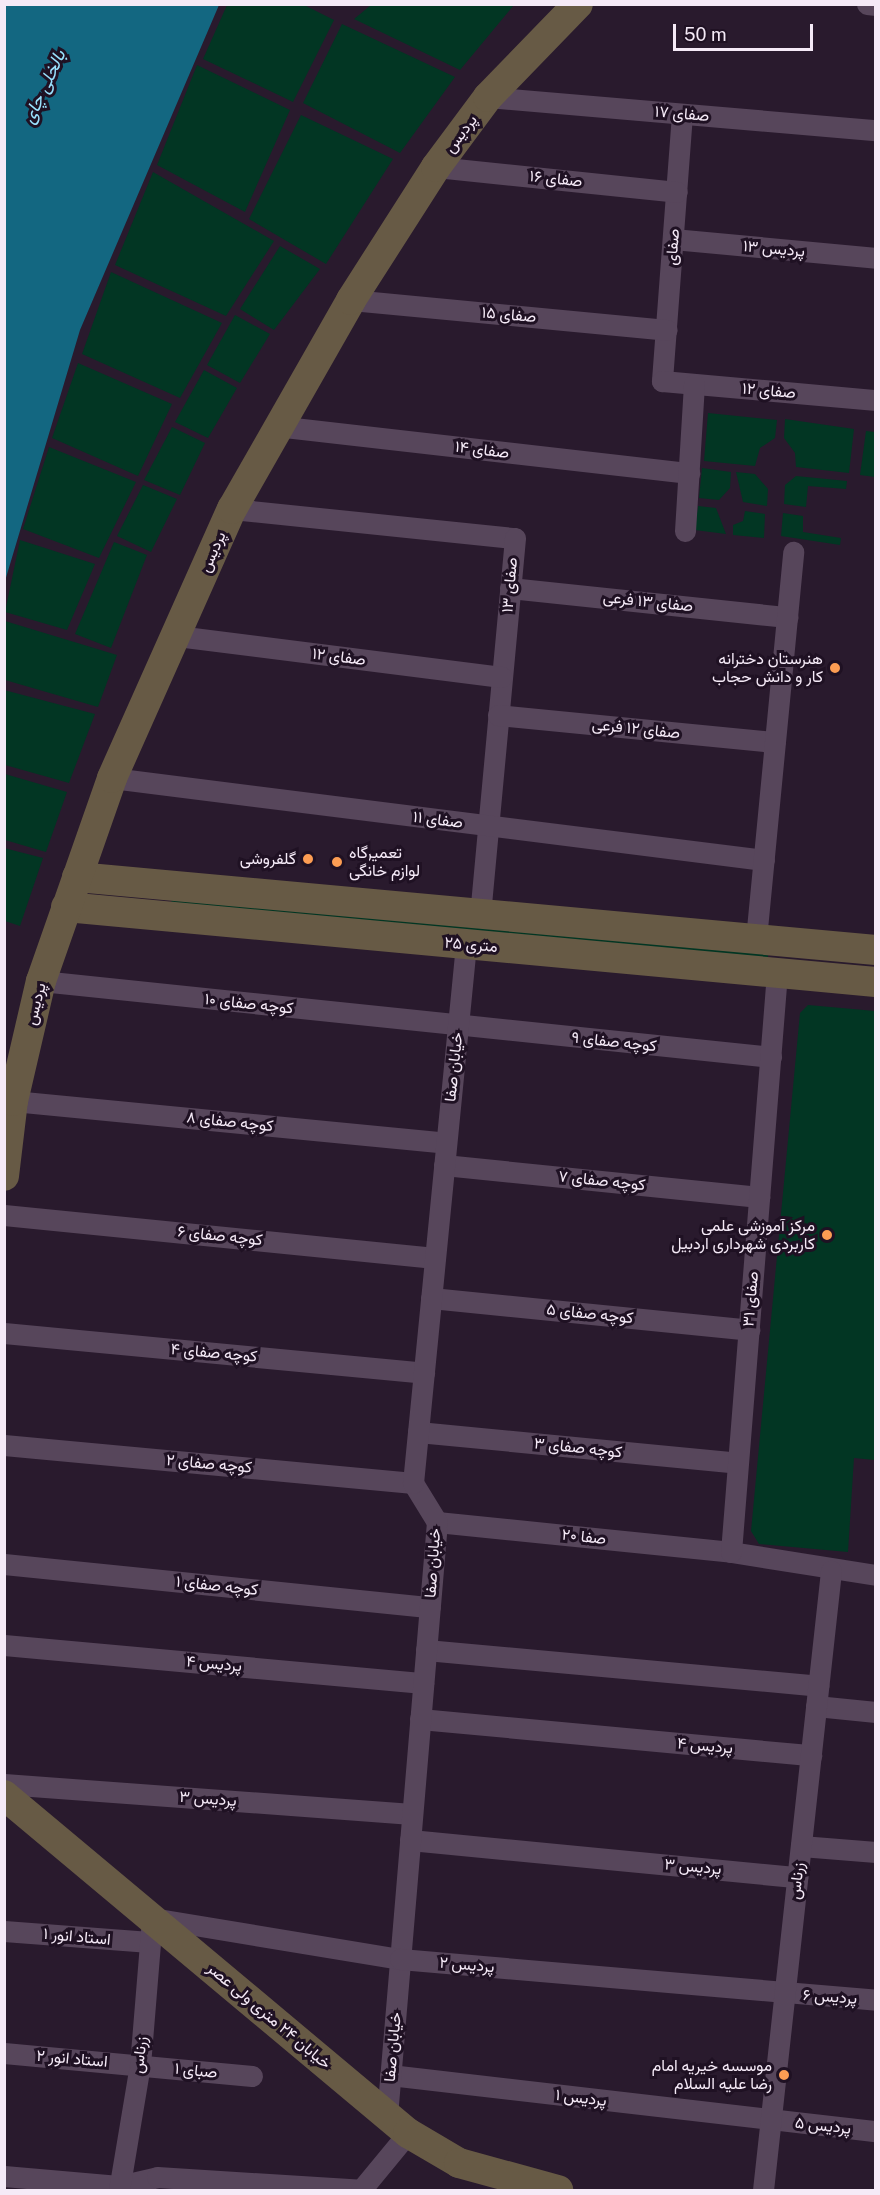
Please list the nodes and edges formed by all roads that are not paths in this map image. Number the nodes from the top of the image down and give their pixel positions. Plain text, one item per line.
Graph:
1 (578, 4) edge
2 (867, 4) edge
3 (876, 5) edge
4 (488, 97) junction
5 (682, 114) junction
6 (876, 130) edge
7 (436, 167) junction
8 (676, 192) junction
9 (673, 239) junction
10 (876, 258) edge
11 (351, 300) junction
12 (667, 330) junction
13 (662, 381) joint
14 (694, 384) junction
15 (876, 400) edge
16 (276, 426) junction
17 (688, 473) junction
18 (232, 509) junction
19 (685, 531) dead end
20 (793, 552) dead end
21 (510, 588) junction
22 (787, 617) junction
23 (177, 636) junction
24 (501, 677) junction
25 (498, 715) junction
26 (775, 742) junction
27 (112, 778) junction
28 (486, 826) junction
29 (764, 860) junction
30 (77, 877) junction
31 (66, 908) junction
32 (480, 914) junction
33 (768, 940) junction
34 (466, 944) junction
35 (876, 950) edge
36 (777, 973) junction
37 (41, 981) junction
38 (876, 982) edge
39 (458, 1026) junction
40 (771, 1057) junction
41 (14, 1101) junction
42 (446, 1143) junction
43 (444, 1165) junction
44 (4, 1176) edge
45 (759, 1197) junction
46 (4, 1215) edge
47 (435, 1258) junction
48 (431, 1298) junction
49 (749, 1330) junction
50 (4, 1333) edge
51 (424, 1373) junction
52 (418, 1432) junction
53 (4, 1445) edge
54 (738, 1463) junction
55 (413, 1483) junction
56 (437, 1522) junction
57 (731, 1552) junction
58 (4, 1564) edge
59 (831, 1571) junction
60 (876, 1575) edge
61 (430, 1607) junction
62 (4, 1645) edge
63 (426, 1650) junction
64 (423, 1683) junction
65 (817, 1696) junction
66 (876, 1712) edge
67 (420, 1719) junction
68 (811, 1755) junction
69 (4, 1785) edge
70 (4, 1795) edge
71 (412, 1814) junction
72 (410, 1840) junction
73 (801, 1846) junction
74 (876, 1852) edge
75 (797, 1877) junction
76 (151, 1930) junction
77 (4, 1931) edge
78 (400, 1959) junction
79 (785, 1994) junction
80 (876, 2000) edge
81 (4, 2053) edge
82 (140, 2065) junction
83 (390, 2075) junction
84 (252, 2076) dead end
85 (771, 2120) junction
86 (397, 2124) junction
87 (876, 2131) edge
88 (4, 2176) edge
89 (119, 2188) edge
90 (558, 2190) edge
91 (764, 2190) edge

1 - 4 street, پردیس
2 - 3 street
4 - 5 street, صفای ۱۷
4 - 7 street, پردیس
5 - 6 street, صفای ۱۷
5 - 8 street, صفای
7 - 8 street, صفای ۱۶
7 - 11 street, پردیس
8 - 9 street, صفای
9 - 10 street, پردیس ۱۳
9 - 12 street, صفای
11 - 12 street, صفای ۱۵
11 - 16 street, پردیس
12 - 13 street, صفای
13 - 14 street, صفای ۱۲
14 - 15 street, صفای ۱۲
14 - 17 street
16 - 17 street, صفای ۱۴
16 - 18 street, پردیس
17 - 19 street
18 - 21 street, صفای ۱۳
18 - 23 street, پردیس
20 - 22 street
21 - 22 street, صفای ۱۳ فرعی
21 - 24 street, صفای ۱۳
22 - 26 street
23 - 24 street, صفای ۱۲
23 - 27 street, پردیس
24 - 25 street, صفای ۱۳
25 - 26 street, صفای ۱۲ فرعی
25 - 28 street, صفای ۱۳
26 - 29 street
27 - 28 street, صفای ۱۱
27 - 30 street, پردیس
28 - 29 street, صفای ۱۱
28 - 32 street, صفای ۱۳
29 - 33 street
30 - 31 street, پردیس
30 - 32 street, ۲۵ متری
31 - 34 street, ۲۵ متری
31 - 37 street, پردیس
32 - 33 street, ۲۵ متری
33 - 35 street, ۲۵ متری
33 - 36 street
34 - 36 street, ۲۵ متری
34 - 39 street, خیابان صفا
36 - 38 street, ۲۵ متری
36 - 40 street, صفای ۳۱
37 - 39 street, کوچه صفای ۱۰
37 - 41 street, پردیس
39 - 40 street, کوچه صفای ۹
39 - 42 street, خیابان صفا
40 - 45 street, صفای ۳۱
41 - 42 street, کوچه صفای ۸
41 - 44 street, پردیس
42 - 43 street, خیابان صفا
43 - 45 street, کوچه صفای ۷
43 - 47 street, خیابان صفا
45 - 49 street, صفای ۳۱
46 - 47 street, کوچه صفای ۶
47 - 48 street, خیابان صفا
48 - 49 street, کوچه صفای ۵
48 - 51 street, خیابان صفا
49 - 54 street, صفای ۳۱
50 - 51 street, کوچه صفای ۴
51 - 52 street, خیابان صفا
52 - 54 street, کوچه صفای ۳
52 - 55 street, خیابان صفا
53 - 55 street, کوچه صفای ۲
54 - 57 street, صفای ۳۱
55 - 56 street, خیابان صفا
56 - 57 street, صفا ۲۰
56 - 61 street, خیابان صفا
57 - 59 street
58 - 61 street, کوچه صفای ۱
59 - 60 street
59 - 65 street, زرناس
61 - 63 street, خیابان صفا
62 - 64 street, پردیس ۴
63 - 64 street, خیابان صفا
63 - 65 street
64 - 67 street, خیابان صفا
65 - 66 street
65 - 68 street, زرناس
67 - 68 street, پردیس ۴
67 - 71 street, خیابان صفا
68 - 73 street, زرناس
69 - 71 street, پردیس ۳
70 - 76 street, خیابان ۲۴ متری ولی عصر
71 - 72 street, خیابان صفا
72 - 75 street, پردیس ۳
72 - 78 street, خیابان صفا
73 - 74 street
73 - 75 street, زرناس
75 - 79 street, زرناس
76 - 77 street, استاد انور ۱
76 - 78 street, پردیس ۲
76 - 82 street, زرناس
76 - 86 street, خیابان ۲۴ متری ولی عصر
78 - 79 street, پردیس ۲
78 - 83 street, خیابان صفا
79 - 80 street, پردیس ۶
79 - 85 street, زرناس
81 - 82 street, استاد انور ۲
82 - 84 street, صبای ۱
82 - 89 street, زرناس
83 - 85 street, پردیس ۱
83 - 86 street, خیابان صفا
85 - 87 street, پردیس ۵
85 - 91 street, زرناس
86 - 89 street
86 - 90 street, خیابان ۲۴ متری ولی عصر
88 - 89 street

